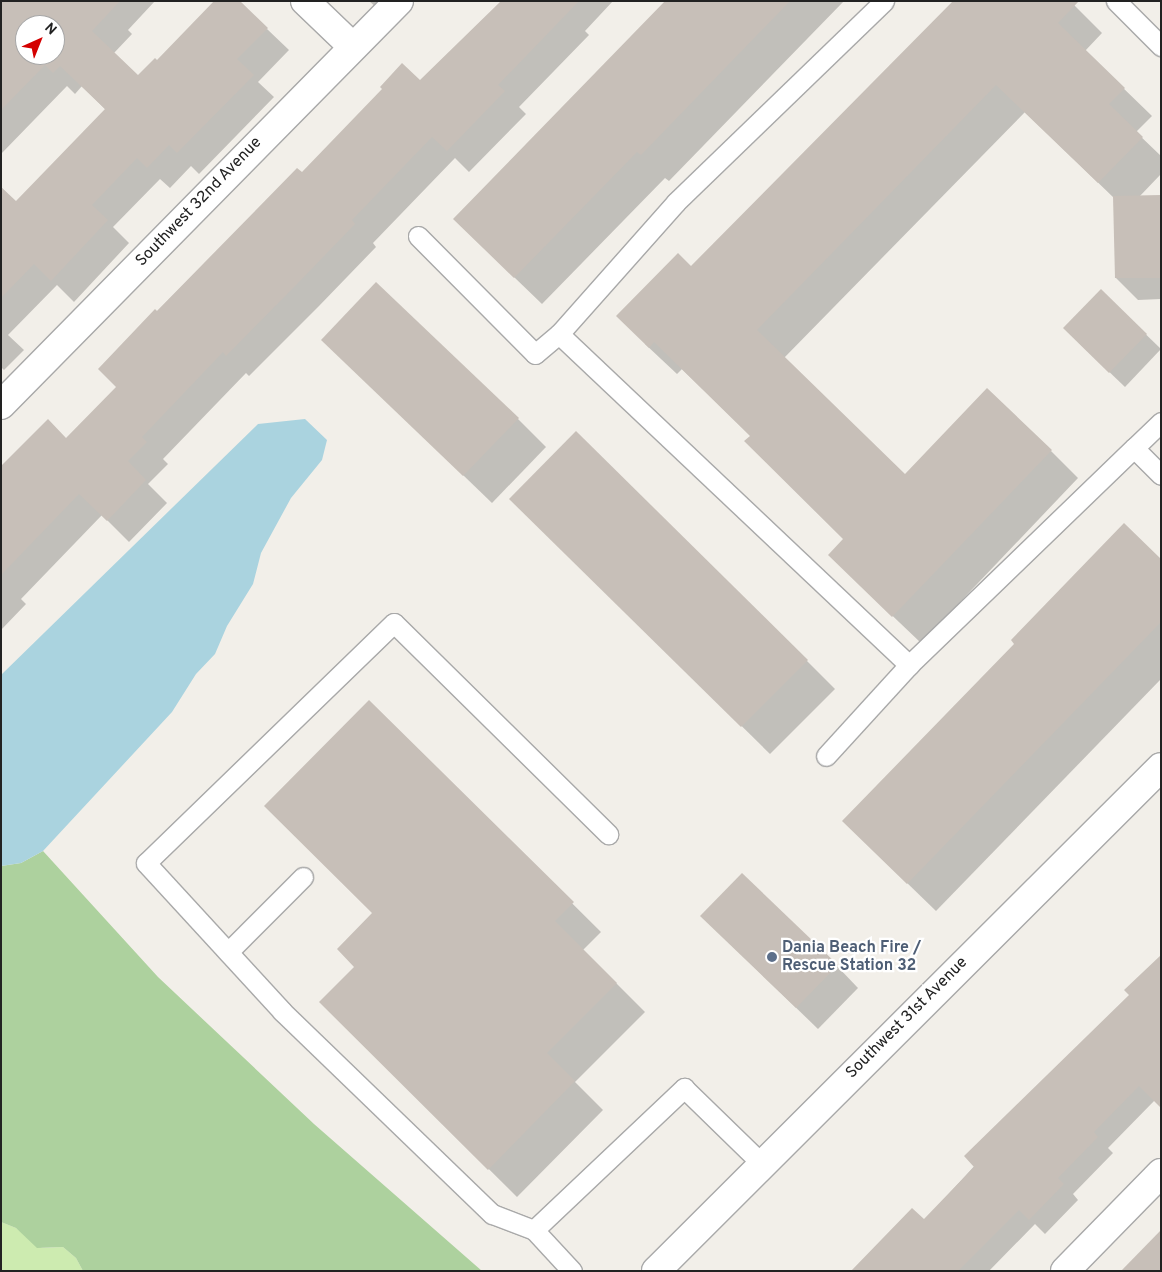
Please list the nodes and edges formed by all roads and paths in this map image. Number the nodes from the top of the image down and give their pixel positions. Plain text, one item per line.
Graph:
1 (305, 1) edge
2 (399, 1) edge
3 (884, 1) edge
4 (1116, 1) edge
5 (352, 46) junction
6 (1161, 46) edge
7 (418, 236) dead end
8 (558, 334) junction
9 (1, 405) edge
10 (1161, 422) edge
11 (1134, 448) junction
12 (1161, 474) edge
13 (909, 665) junction
14 (826, 756) dead end
15 (1161, 767) edge
16 (608, 834) dead end
17 (303, 877) dead end
18 (228, 952) junction
19 (761, 1163) junction
20 (1161, 1173) edge
21 (534, 1230) junction
22 (572, 1271) edge
23 (656, 1271) edge
24 (1065, 1271) edge

1 - 5 street
2 - 5 street, Southwest 32nd Avenue
3 - 8 lane
4 - 6 lane
5 - 9 street, Southwest 32nd Avenue
7 - 8 lane
8 - 13 lane
10 - 11 lane
11 - 12 lane
11 - 13 lane
13 - 14 lane
15 - 19 street, Southwest 31st Avenue
16 - 18 lane
17 - 18 lane
18 - 21 lane
19 - 21 lane
19 - 23 street, Southwest 31st Avenue
20 - 24 street
21 - 22 lane

